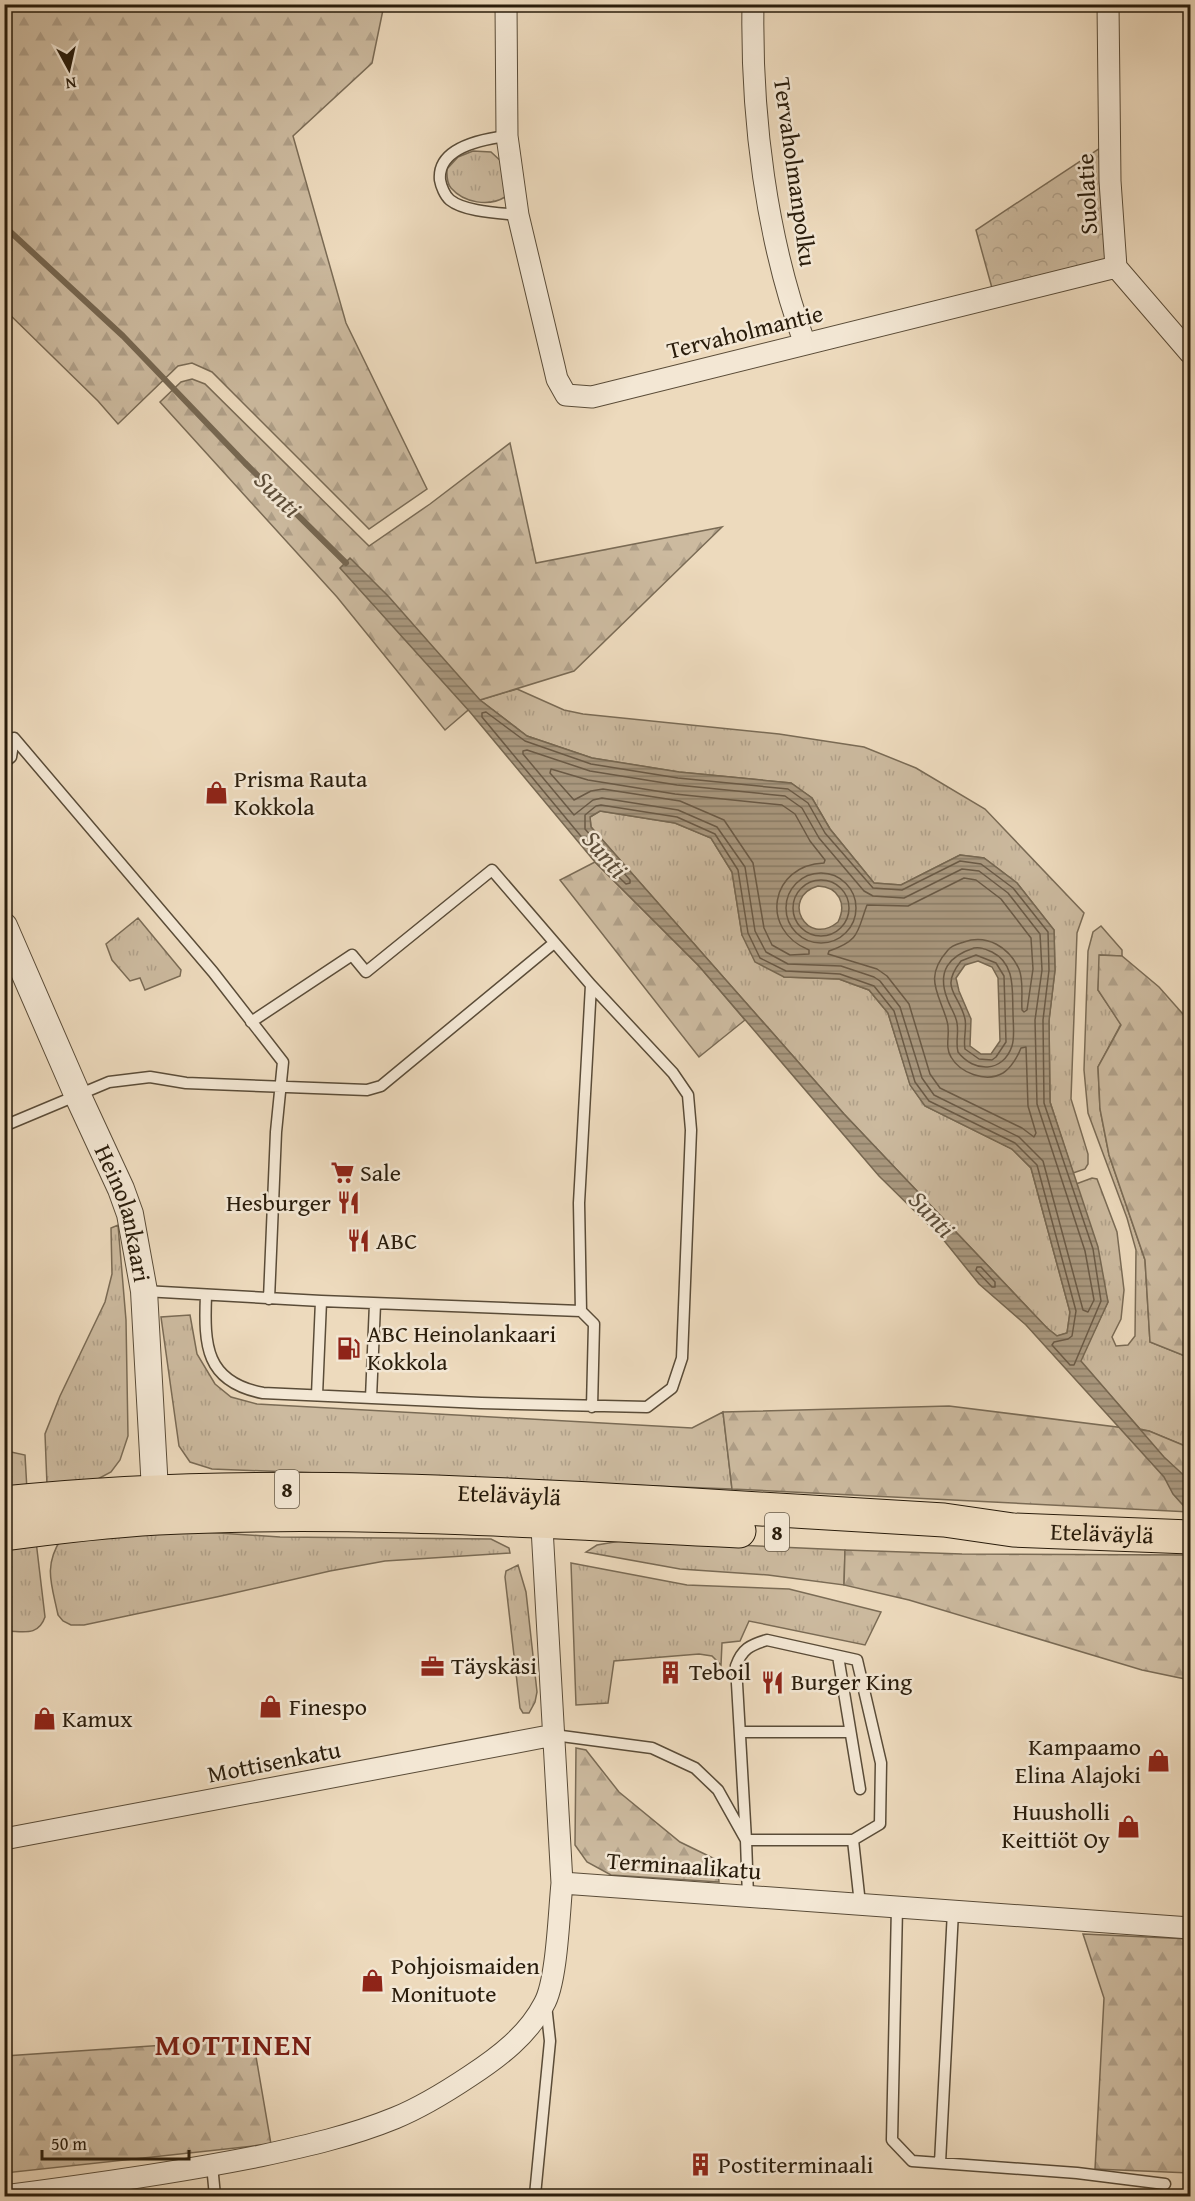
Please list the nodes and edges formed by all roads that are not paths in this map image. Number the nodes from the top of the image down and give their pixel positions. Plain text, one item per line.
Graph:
1 (506, 4) edge
2 (753, 4) edge
3 (1108, 4) edge
4 (507, 136) junction
5 (518, 215) junction
6 (1116, 267) junction
7 (805, 344) junction
8 (1191, 353) edge
9 (9, 738) edge
10 (4, 763) edge
11 (5, 929) edge
12 (554, 943) junction
13 (591, 986) junction
14 (251, 1022) junction
15 (282, 1087) junction
16 (77, 1094) junction
17 (4, 1126) edge
18 (144, 1291) junction
19 (206, 1295) junction
20 (269, 1299) junction
21 (321, 1301) junction
22 (375, 1304) junction
23 (581, 1311) junction
24 (317, 1395) junction
25 (371, 1398) junction
26 (592, 1407) junction
27 (4, 1503) edge
28 (156, 1505) junction
29 (541, 1509) junction
30 (4, 1534) edge
31 (1189, 1537) edge
32 (838, 1656) junction
33 (740, 1732) junction
34 (850, 1732) junction
35 (554, 1735) junction
36 (860, 1789) dead end
37 (4, 1839) edge
38 (746, 1840) junction
39 (853, 1840) junction
40 (562, 1883) junction
41 (748, 1897) junction
42 (860, 1904) junction
43 (897, 1907) junction
44 (953, 1911) junction
45 (1191, 1928) edge
46 (546, 2002) junction
47 (939, 2163) junction
48 (212, 2165) junction
49 (1165, 2184) dead end
50 (535, 2195) edge
51 (4, 2196) edge
52 (215, 2196) edge

1 - 4 street, Tervaholmantie
2 - 7 street, Tervaholmanpolku
3 - 6 street, Suolatie
4 - 5 street, Tervaholmantie
4 - 5 lane
5 - 7 street, Tervaholmantie
6 - 7 street, Tervaholmantie
6 - 8 street, Suolatie
9 - 10 lane
9 - 14 lane
11 - 16 street, Heinolankaari
12 - 13 lane
12 - 14 lane
12 - 15 lane
13 - 23 lane
13 - 26 lane
14 - 15 lane
15 - 16 lane
15 - 20 lane
16 - 17 lane
16 - 18 street, Heinolankaari
18 - 19 lane
18 - 28 street, Heinolankaari
19 - 20 lane
19 - 24 lane
20 - 21 lane
21 - 22 lane
21 - 24 lane
22 - 23 lane
22 - 25 lane
23 - 26 lane
24 - 25 lane
25 - 26 lane
27 - 28 highway, Eteläväylä / 8
28 - 29 highway, Eteläväylä / 8
28 - 30 highway, Eteläväylä / 8
29 - 31 highway, Eteläväylä / 8
29 - 35 street
32 - 33 lane
32 - 34 lane
32 - 39 lane
33 - 34 lane
33 - 38 lane
34 - 36 lane
35 - 37 street, Mottisenkatu
35 - 38 lane
35 - 40 street
38 - 39 lane
38 - 41 lane
39 - 42 lane
40 - 41 street, Terminaalikatu
40 - 46 street
41 - 42 street, Terminaalikatu
42 - 43 street, Terminaalikatu
43 - 44 street, Terminaalikatu
43 - 47 lane
44 - 45 street, Terminaalikatu
44 - 47 lane
46 - 48 street
46 - 50 lane
47 - 49 lane
48 - 51 street
48 - 52 lane

